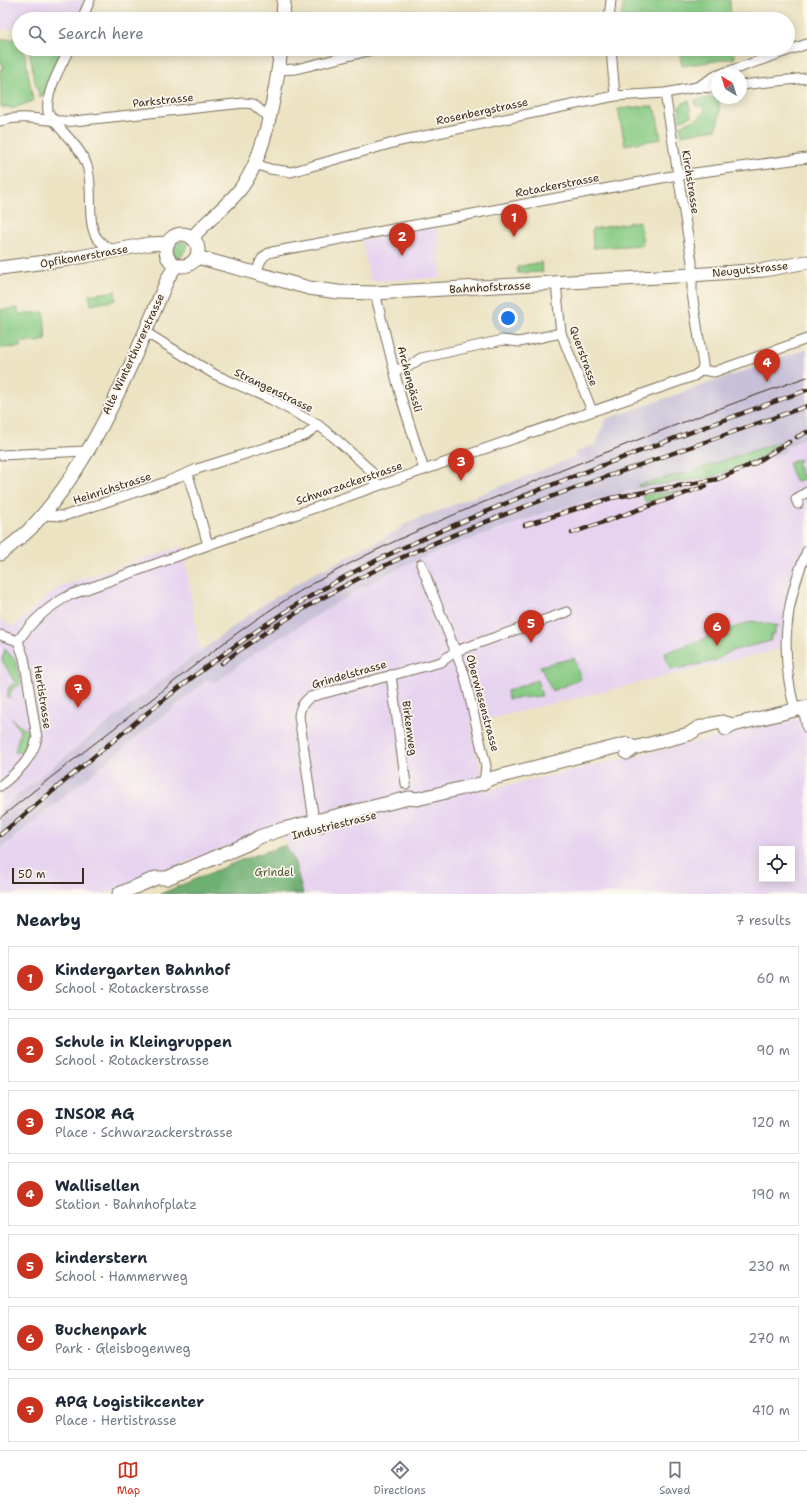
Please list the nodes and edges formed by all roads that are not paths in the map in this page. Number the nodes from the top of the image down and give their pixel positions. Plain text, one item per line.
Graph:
1 (90, 0) edge
2 (284, 0) edge
3 (611, 0) edge
4 (85, 12) edge
5 (283, 12) edge
6 (610, 12) edge
7 (807, 44) edge
8 (795, 48) edge
9 (66, 56) edge
10 (280, 56) edge
11 (348, 56) edge
12 (612, 56) edge
13 (773, 56) edge
14 (738, 68) edge
15 (278, 70) junction
16 (807, 78) edge
17 (711, 79) edge
18 (747, 84) edge
19 (697, 87) junction
20 (711, 88) edge
21 (664, 93) junction
22 (615, 96) junction
23 (269, 118) junction
24 (0, 121) edge
25 (54, 121) junction
26 (807, 158) edge
27 (255, 164) junction
28 (678, 175) junction
29 (192, 238) junction
30 (168, 243) junction
31 (114, 251) junction
32 (196, 257) junction
33 (807, 262) edge
34 (176, 265) junction
35 (0, 268) edge
36 (256, 275) junction
37 (692, 275) junction
38 (556, 283) junction
39 (377, 293) junction
40 (145, 332) junction
41 (561, 333) junction
42 (807, 339) edge
43 (394, 370) junction
44 (702, 370) junction
45 (592, 411) junction
46 (318, 425) junction
47 (86, 451) junction
48 (1, 455) dead end
49 (424, 470) junction
50 (188, 474) junction
51 (377, 486) junction
52 (807, 492) edge
53 (797, 502) dead end
54 (42, 515) junction
55 (208, 544) junction
56 (807, 551) edge
57 (0, 554) edge
58 (421, 564) dead end
59 (567, 612) dead end
60 (0, 635) edge
61 (18, 641) junction
62 (456, 651) junction
63 (391, 675) junction
64 (801, 708) edge
65 (807, 728) edge
66 (484, 783) junction
67 (406, 784) dead end
68 (0, 786) edge
69 (317, 825) junction
70 (167, 878) junction
71 (119, 894) edge
72 (140, 894) edge

1 - 4 street
2 - 5 street
3 - 6 street
7 - 8 street
9 - 25 street
10 - 15 street
11 - 15 street
12 - 22 street
13 - 14 street
15 - 23 street
16 - 18 street
17 - 19 street
19 - 20 street, Rosenbergstrasse
19 - 21 street, Rosenbergstrasse
21 - 22 street, Rosenbergstrasse
21 - 28 street, Kirchstrasse
22 - 27 street, Rosenbergstrasse
23 - 25 street, Parkstrasse
23 - 27 street
24 - 25 street, Parkstrasse
25 - 31 street
26 - 28 street, Rotackerstrasse
27 - 29 street
28 - 36 street, Rotackerstrasse
28 - 37 street, Kirchstrasse
29 - 30 street
29 - 32 street
30 - 31 street, Opfikonerstrasse
30 - 34 street
31 - 35 street, Opfikonerstrasse
32 - 34 street
32 - 36 street, Bahnhofstrasse
33 - 37 street, Neugutstrasse
34 - 40 street, Alte Winterthurerstrasse
36 - 39 street, Bahnhofstrasse
37 - 38 street, Bahnhofstrasse
37 - 44 street
38 - 39 street, Bahnhofstrasse
38 - 41 street, Querstrasse
39 - 43 street, Archengässli
40 - 46 street, Strangenstrasse
40 - 47 street, Alte Winterthurerstrasse
41 - 43 street
41 - 45 street, Querstrasse
42 - 44 street
43 - 49 street, Archengässli
44 - 45 street, Schwarzackerstrasse
45 - 49 street, Schwarzackerstrasse
46 - 50 street, Heinrichstrasse
46 - 51 street, Strangenstrasse
47 - 48 street
47 - 54 street, Alte Winterthurerstrasse
49 - 51 street, Schwarzackerstrasse
50 - 54 street, Heinrichstrasse
50 - 55 street
51 - 55 street, Schwarzackerstrasse
52 - 53 street
54 - 57 street, Alte Winterthurerstrasse
55 - 61 street, Schwarzackerstrasse
56 - 64 street
58 - 62 street, Oberwiesenstrasse
59 - 62 street, Grindelstrasse
60 - 61 street
61 - 68 street, Hertistrasse
62 - 63 street, Grindelstrasse
62 - 66 street, Oberwiesenstrasse
63 - 67 street, Birkenweg
63 - 69 street, Grindelstrasse
64 - 65 street
64 - 66 street, Industriestrasse
66 - 69 street, Industriestrasse
69 - 70 street, Industriestrasse
70 - 71 street, Industriestrasse
70 - 72 street, Industriestrasse

